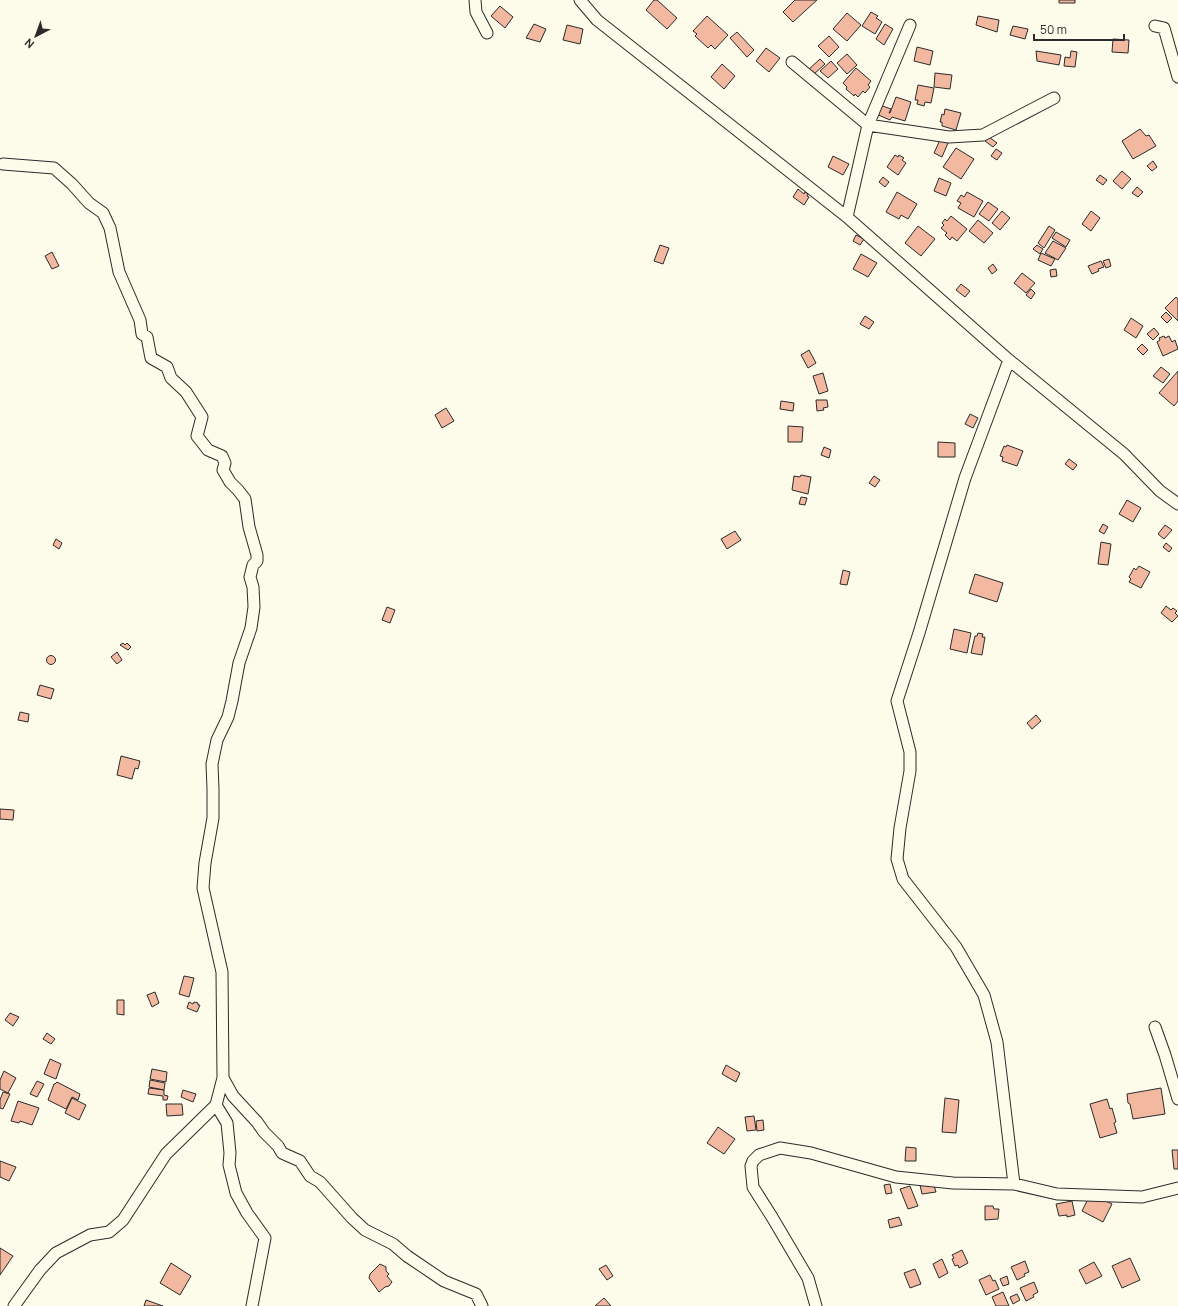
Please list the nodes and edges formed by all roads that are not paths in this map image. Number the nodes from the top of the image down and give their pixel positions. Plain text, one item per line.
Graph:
1 (475, 0) edge
2 (580, 0) edge
3 (910, 25) dead end
4 (1154, 26) dead end
5 (487, 33) dead end
6 (792, 62) dead end
7 (1178, 78) edge
8 (1054, 98) dead end
9 (868, 125) junction
10 (3, 164) dead end
11 (847, 216) junction
12 (1009, 360) junction
13 (1178, 504) edge
14 (1155, 1027) dead end
15 (222, 1078) junction
16 (1178, 1100) edge
17 (216, 1105) junction
18 (1014, 1184) junction
19 (1178, 1188) edge
20 (14, 1306) edge
21 (252, 1306) edge
22 (482, 1306) edge
23 (816, 1306) edge

1 - 5 street
2 - 11 street
3 - 9 street
4 - 7 street
6 - 9 street
8 - 9 street
9 - 11 street
10 - 15 street
11 - 12 street
12 - 13 street
12 - 18 street
14 - 16 street
15 - 17 street
15 - 22 street
17 - 20 street
17 - 21 street
18 - 19 street
18 - 23 street

